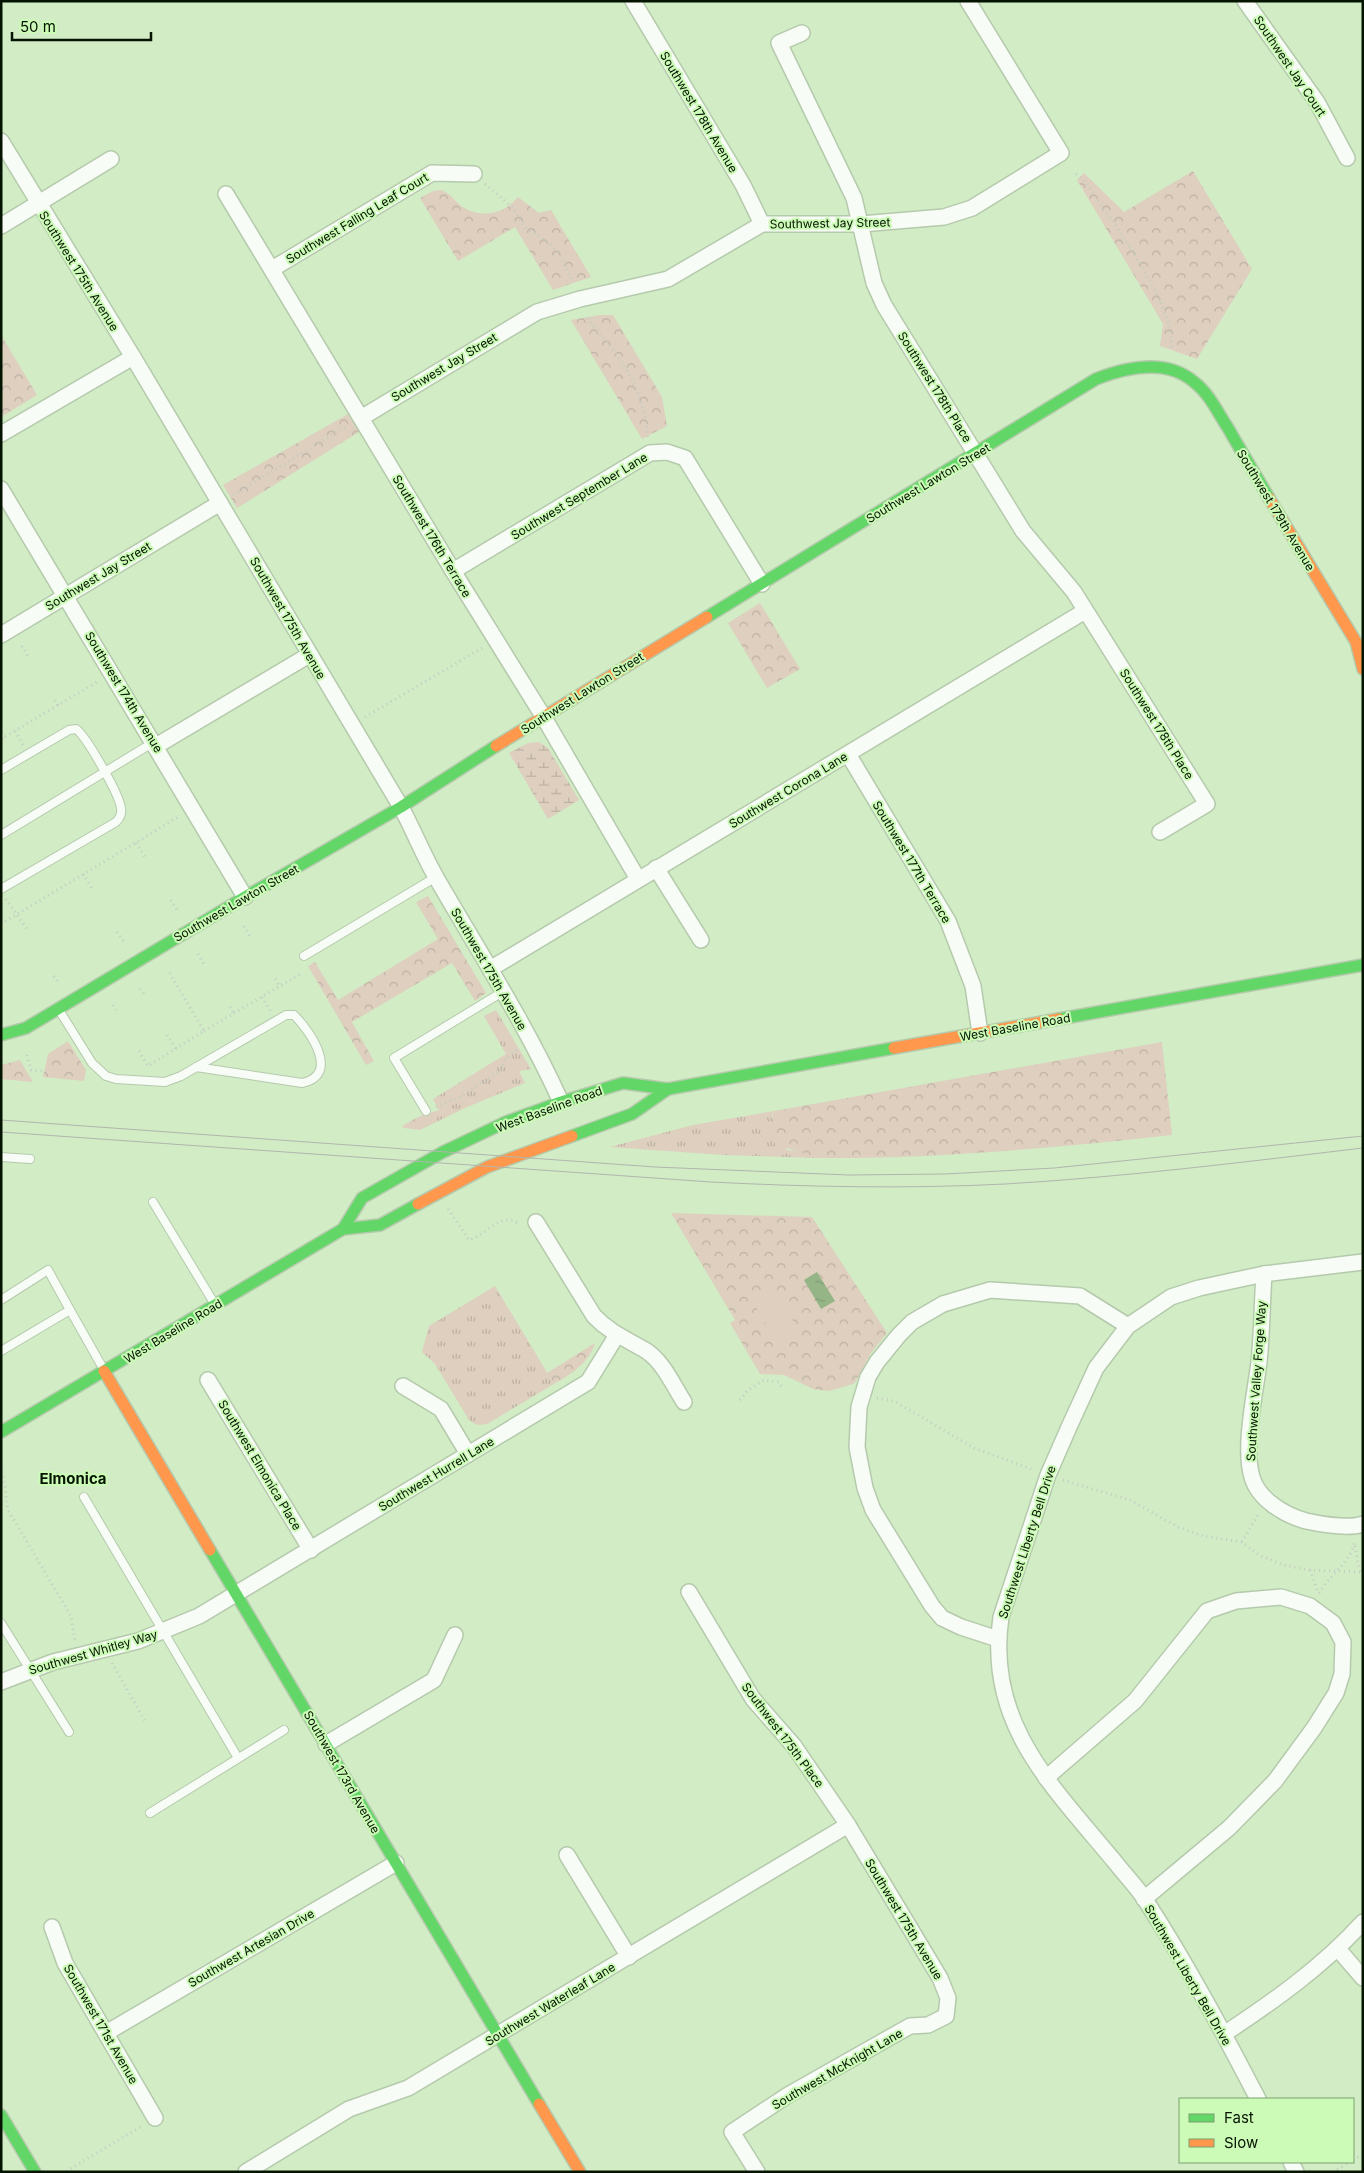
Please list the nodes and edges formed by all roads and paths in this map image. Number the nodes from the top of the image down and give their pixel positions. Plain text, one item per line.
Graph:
1 (634, 1) edge
2 (968, 1) edge
3 (1245, 1) edge
4 (802, 34) dead end
5 (1, 141) edge
6 (1347, 158) dead end
7 (111, 159) dead end
8 (474, 174) joint
9 (1076, 174) dead end
10 (226, 194) dead end
11 (38, 204) junction
12 (762, 224) junction
13 (861, 224) junction
14 (1, 226) edge
15 (272, 269) junction
16 (573, 282) dead end
17 (588, 318) dead end
18 (1171, 353) dead end
19 (133, 357) junction
20 (1166, 369) joint
21 (361, 418) junction
22 (1, 434) edge
23 (650, 453) junction
24 (976, 454) junction
25 (3, 496) edge
26 (220, 503) junction
27 (453, 571) junction
28 (762, 584) junction
29 (66, 596) junction
30 (1085, 611) junction
31 (1, 635) edge
32 (496, 640) junction
33 (22, 646) dead end
34 (28, 656) dead end
35 (309, 656) junction
36 (1363, 669) edge
37 (98, 681) dead end
38 (54, 700) dead end
39 (58, 705) junction
40 (543, 716) junction
41 (351, 726) junction
42 (1, 732) edge
43 (3, 738) edge
44 (155, 744) junction
45 (848, 754) junction
46 (1, 770) edge
47 (104, 772) junction
48 (401, 807) junction
49 (179, 816) dead end
50 (1160, 832) dead end
51 (1, 835) edge
52 (136, 843) junction
53 (145, 857) dead end
54 (656, 868) junction
55 (83, 874) junction
56 (436, 877) junction
57 (638, 879) junction
58 (92, 888) dead end
59 (1, 890) edge
60 (245, 897) junction
61 (170, 900) dead end
62 (177, 910) dead end
63 (16, 915) junction
64 (1, 924) edge
65 (244, 926) dead end
66 (28, 931) dead end
67 (118, 932) dead end
68 (250, 936) dead end
69 (701, 940) dead end
70 (124, 942) dead end
71 (198, 954) dead end
72 (304, 956) dead end
73 (204, 964) dead end
74 (1363, 965) edge
75 (490, 968) junction
76 (168, 972) dead end
77 (302, 973) dead end
78 (54, 976) dead end
79 (275, 979) dead end
80 (58, 982) dead end
81 (280, 986) junction
82 (140, 989) dead end
83 (504, 991) junction
84 (144, 994) dead end
85 (113, 1005) dead end
86 (230, 1007) dead end
87 (58, 1008) junction
88 (116, 1010) dead end
89 (234, 1014) junction
90 (204, 1031) junction
91 (980, 1033) junction
92 (167, 1034) dead end
93 (1, 1035) edge
94 (530, 1041) junction
95 (176, 1049) junction
96 (139, 1051) dead end
97 (27, 1055) dead end
98 (196, 1067) junction
99 (43, 1071) dead end
100 (668, 1090) junction
101 (561, 1102) junction
102 (426, 1111) joint
103 (1, 1157) edge
104 (30, 1160) dead end
105 (438, 1193) junction
106 (153, 1202) dead end
107 (536, 1222) joint
108 (343, 1229) junction
109 (1363, 1262) edge
110 (1264, 1274) junction
111 (1, 1300) edge
112 (216, 1305) junction
113 (70, 1310) junction
114 (1128, 1326) junction
115 (617, 1335) junction
116 (1, 1351) edge
117 (104, 1372) junction
118 (208, 1380) dead end
119 (403, 1386) dead end
120 (783, 1388) dead end
121 (862, 1395) junction
122 (740, 1400) dead end
123 (684, 1402) dead end
124 (1, 1432) edge
125 (468, 1454) junction
126 (1, 1472) edge
127 (1039, 1472) dead end
128 (1063, 1480) dead end
129 (84, 1497) dead end
130 (1267, 1500) junction
131 (1357, 1525) edge
132 (1242, 1542) junction
133 (1355, 1545) junction
134 (311, 1550) junction
135 (1335, 1571) junction
136 (1362, 1572) edge
137 (689, 1592) dead end
138 (237, 1594) junction
139 (1318, 1594) dead end
140 (1, 1623) edge
141 (164, 1631) junction
142 (455, 1635) dead end
143 (998, 1639) junction
144 (104, 1650) junction
145 (78, 1656) junction
146 (30, 1670) junction
147 (1, 1682) edge
148 (145, 1721) dead end
149 (284, 1730) dead end
150 (69, 1732) dead end
151 (326, 1744) junction
152 (238, 1758) junction
153 (1046, 1778) junction
154 (150, 1813) dead end
155 (848, 1825) junction
156 (567, 1855) dead end
157 (396, 1863) junction
158 (1144, 1899) junction
159 (1363, 1922) edge
160 (52, 1927) dead end
161 (1338, 1949) junction
162 (628, 1957) junction
163 (1363, 1978) edge
164 (946, 2016) joint
165 (106, 2033) junction
166 (1224, 2034) junction
167 (498, 2035) junction
168 (1257, 2098) edge
169 (1, 2115) edge
170 (155, 2118) joint
171 (1348, 2163) edge
172 (35, 2172) edge
173 (68, 2172) edge
174 (246, 2172) edge
175 (580, 2172) edge
176 (757, 2172) edge
177 (1333, 2172) edge

1 - 12 street, Southwest 178th Avenue
2 - 13 street, Southwest Jay Street
3 - 6 street, Southwest Jay Court
4 - 13 street, Southwest 178th Place
5 - 11 street, Southwest 175th Avenue
7 - 11 street
8 - 15 street, Southwest Falling Leaf Court
8 - 16 path
9 - 18 path
10 - 15 street, Southwest 176th Terrace
11 - 14 street
11 - 19 street, Southwest 175th Avenue
12 - 13 street, Southwest Jay Street
12 - 21 street, Southwest Jay Street
13 - 24 street, Southwest 178th Place
15 - 21 street, Southwest 176th Terrace
17 - 23 path
19 - 22 street
19 - 26 street, Southwest 175th Avenue
20 - 24 street, Southwest Lawton Street
20 - 36 street, Southwest 179th Avenue
21 - 26 path
21 - 27 street, Southwest 176th Terrace
23 - 27 street, Southwest September Lane
23 - 28 street, Southwest September Lane
24 - 28 street, Southwest Lawton Street
24 - 30 street, Southwest 178th Place
25 - 29 street, Southwest 174th Avenue
26 - 29 street, Southwest Jay Street
26 - 35 street, Southwest 175th Avenue
27 - 32 street, Southwest 176th Terrace
28 - 40 street, Southwest Lawton Street
29 - 31 street, Southwest Jay Street
29 - 44 street, Southwest 174th Avenue
30 - 45 street, Southwest Corona Lane
30 - 50 street, Southwest 178th Place
32 - 40 street, Southwest 176th Terrace
32 - 41 path
33 - 34 path
35 - 41 street, Southwest 175th Avenue
35 - 44 street
37 - 39 path
38 - 39 path
39 - 43 path
40 - 48 street, Southwest Lawton Street
40 - 57 street, Southwest 176th Terrace
41 - 48 street, Southwest 175th Avenue
42 - 43 path
44 - 47 lane
44 - 60 street, Southwest 174th Avenue
45 - 54 street, Southwest Corona Lane
45 - 91 street, Southwest 177th Terrace
46 - 47 lane
47 - 51 lane
47 - 59 lane
48 - 56 street, Southwest 175th Avenue
48 - 60 street, Southwest Lawton Street
49 - 52 path
52 - 53 path
52 - 55 path
54 - 57 street, Southwest Corona Lane
54 - 69 street
55 - 58 path
55 - 63 path
56 - 72 lane
56 - 75 street, Southwest 175th Avenue
57 - 75 street, Southwest Corona Lane
59 - 63 path
60 - 87 street, Southwest Lawton Street
61 - 62 path
63 - 64 path
63 - 66 path
65 - 68 path
67 - 70 path
71 - 73 path
74 - 91 street, West Baseline Road
75 - 83 street, Southwest 175th Avenue
76 - 90 path
77 - 81 path
78 - 80 path
79 - 81 path
81 - 89 path
82 - 84 path
83 - 94 street, Southwest 175th Avenue
83 - 102 lane
85 - 88 path
86 - 89 path
87 - 93 street, Southwest Lawton Street
87 - 98 lane
89 - 90 path
90 - 95 path
91 - 100 street, West Baseline Road
92 - 95 path
94 - 101 street, Southwest 175th Avenue
94 - 102 path
95 - 96 path
97 - 99 path
98 - 98 lane
100 - 101 street, West Baseline Road
100 - 105 street, West Baseline Road
101 - 108 street, West Baseline Road
103 - 104 lane
105 - 107 path
105 - 108 street, West Baseline Road
106 - 112 lane
107 - 115 street
108 - 112 street, West Baseline Road
109 - 110 street, Southwest Liberty Bell Drive
110 - 114 street, Southwest Liberty Bell Drive
110 - 130 street, Southwest Valley Forge Way
111 - 113 lane
112 - 117 street, West Baseline Road
113 - 116 lane
113 - 117 lane
114 - 121 street
114 - 143 street, Southwest Liberty Bell Drive
115 - 123 street
115 - 125 street, Southwest Hurrell Lane
117 - 124 street, West Baseline Road
117 - 138 street, Southwest 173rd Avenue
118 - 134 street, Southwest Elmonica Place
119 - 125 street
120 - 122 path
121 - 127 path
121 - 143 street
125 - 134 street, Southwest Hurrell Lane
126 - 145 path
128 - 132 path
129 - 141 lane
130 - 131 street, Southwest Valley Forge Way
130 - 132 path
131 - 133 path
132 - 135 path
133 - 135 path
133 - 136 path
134 - 138 street, Southwest Hurrell Lane
135 - 136 path
135 - 139 path
137 - 155 street, Southwest 175th Place
138 - 141 street, Southwest Whitley Way
138 - 151 street, Southwest 173rd Avenue
140 - 146 lane
141 - 144 street, Southwest Whitley Way
141 - 152 lane
142 - 151 street
143 - 153 street, Southwest Liberty Bell Drive
144 - 145 street, Southwest Whitley Way
144 - 148 path
145 - 146 street, Southwest Whitley Way
146 - 147 street, Southwest Whitley Way
146 - 150 lane
149 - 152 lane
151 - 157 street, Southwest 173rd Avenue
152 - 154 lane
153 - 158 street, Southwest Liberty Bell Drive
153 - 158 street
155 - 162 street, Southwest Waterleaf Lane
155 - 164 street, Southwest 175th Avenue
156 - 162 street
157 - 165 street, Southwest Artesian Drive
157 - 167 street, Southwest 173rd Avenue
158 - 166 street, Southwest Liberty Bell Drive
159 - 161 street
160 - 165 street, Southwest 171st Avenue
161 - 163 street
161 - 166 street
162 - 167 street, Southwest Waterleaf Lane
164 - 176 street, Southwest McKnight Lane
165 - 170 street, Southwest 171st Avenue
166 - 168 street, Southwest Liberty Bell Drive
167 - 174 street, Southwest Waterleaf Lane
167 - 175 street, Southwest 173rd Avenue
169 - 172 street
170 - 173 path
171 - 177 path

